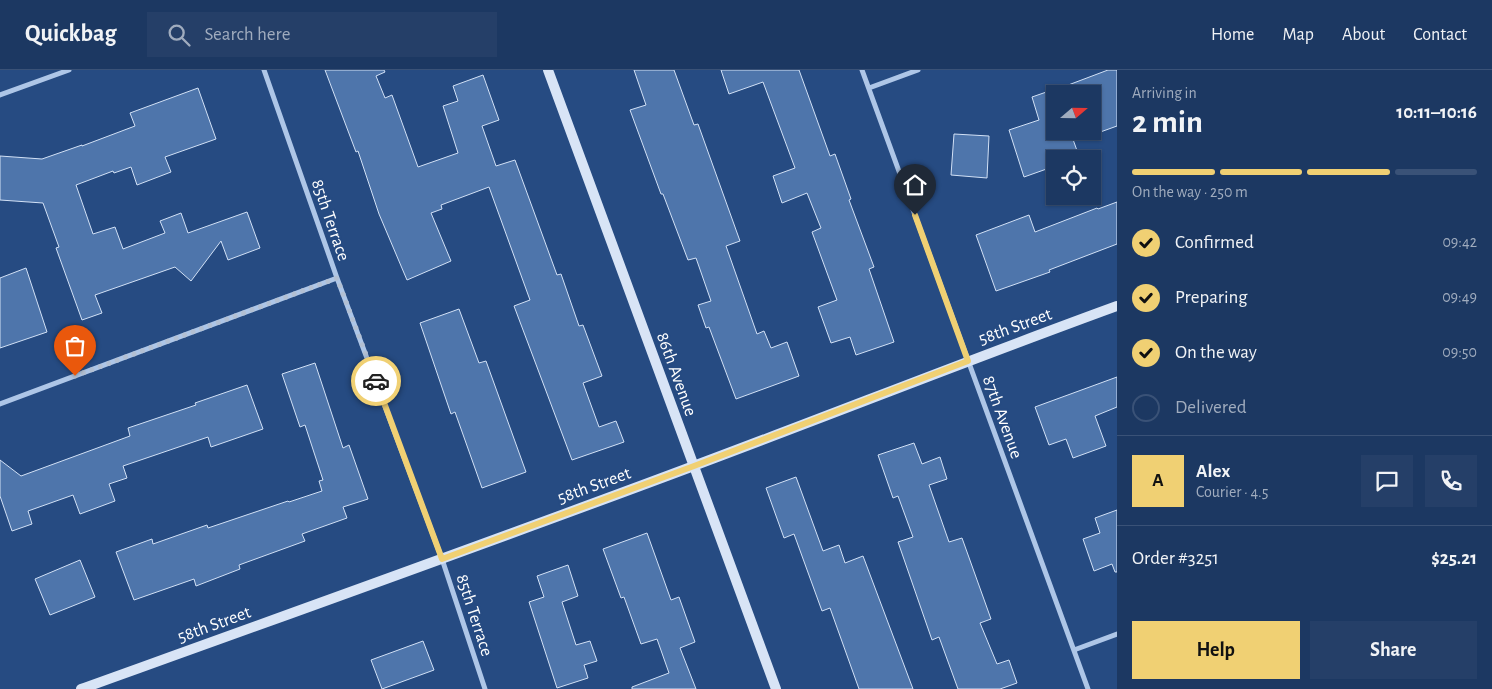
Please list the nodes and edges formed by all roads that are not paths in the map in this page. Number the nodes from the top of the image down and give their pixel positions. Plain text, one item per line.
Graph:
1 (69, 70) edge
2 (264, 70) edge
3 (548, 70) edge
4 (862, 70) edge
5 (918, 70) edge
6 (869, 88) junction
7 (0, 94) edge
8 (337, 278) junction
9 (1117, 306) edge
10 (968, 361) junction
11 (0, 404) edge
12 (694, 466) junction
13 (442, 559) junction
14 (1117, 634) edge
15 (1074, 650) junction
16 (81, 689) edge
17 (485, 689) edge
18 (776, 689) edge
19 (1088, 689) edge

1 - 7 street
2 - 8 street, 85th Terrace
3 - 12 street, 86th Avenue
4 - 6 street, 87th Avenue
5 - 6 street
6 - 10 street, 87th Avenue
8 - 11 street
8 - 13 street, 85th Terrace
9 - 10 street, 58th Street
10 - 12 street, 58th Street
10 - 15 street, 87th Avenue
12 - 13 street, 58th Street
12 - 18 street, 86th Avenue
13 - 16 street, 58th Street
13 - 17 street, 85th Terrace
14 - 15 street
15 - 19 street, 87th Avenue

